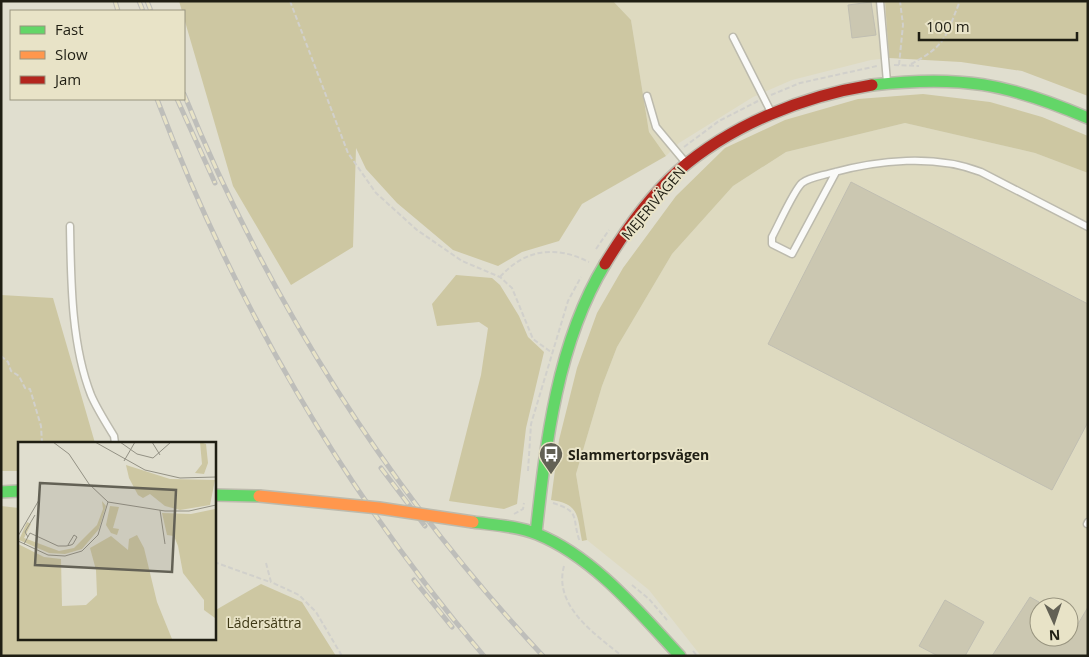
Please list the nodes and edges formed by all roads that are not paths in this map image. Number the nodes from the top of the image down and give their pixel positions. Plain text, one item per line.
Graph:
1 (880, 1) edge
2 (732, 37) dead end
3 (887, 82) junction
4 (647, 96) dead end
5 (772, 114) junction
6 (1088, 118) edge
7 (686, 164) junction
8 (836, 172) junction
9 (70, 226) dead end
10 (1088, 227) edge
11 (114, 442) edge
12 (18, 491) edge
13 (1, 492) edge
14 (215, 494) edge
15 (536, 533) junction
16 (680, 656) edge

1 - 3 lane
2 - 5 lane
3 - 5 street, MEJERIVÄGEN
3 - 6 street, MEJERIVÄGEN
4 - 7 lane
5 - 7 street, MEJERIVÄGEN
7 - 15 street, MEJERIVÄGEN
8 - 8 lane
8 - 10 lane
9 - 11 lane
12 - 13 street
14 - 15 street, bridge
15 - 16 street

